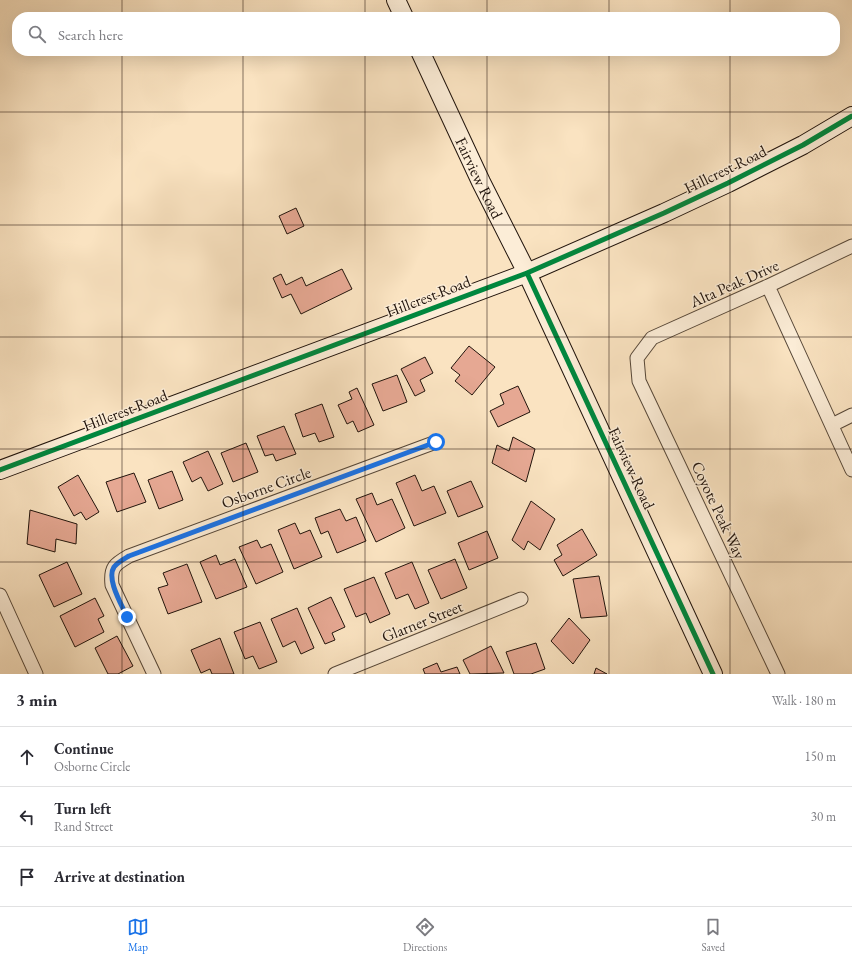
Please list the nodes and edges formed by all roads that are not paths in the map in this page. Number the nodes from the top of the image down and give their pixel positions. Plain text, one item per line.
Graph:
1 (396, 0) edge
2 (402, 12) edge
3 (422, 56) edge
4 (852, 116) edge
5 (852, 246) edge
6 (527, 273) junction
7 (768, 286) junction
8 (637, 358) joint
9 (852, 415) edge
10 (832, 425) junction
11 (436, 442) dead end
12 (0, 470) edge
13 (852, 470) edge
14 (0, 595) edge
15 (521, 599) dead end
16 (36, 674) edge
17 (154, 674) edge
18 (335, 674) edge
19 (713, 674) edge
20 (778, 674) edge

1 - 2 street
3 - 6 street, Fairview Road
4 - 6 street, Hillcrest Road
5 - 7 street, Alta Peak Drive
6 - 12 street, Hillcrest Road
6 - 19 street, Fairview Road
7 - 8 street, Alta Peak Drive
7 - 10 street
8 - 20 street, Coyote Peak Way
9 - 10 street
10 - 13 street
11 - 17 street, Osborne Circle
14 - 16 street
15 - 18 street, Glarner Street

